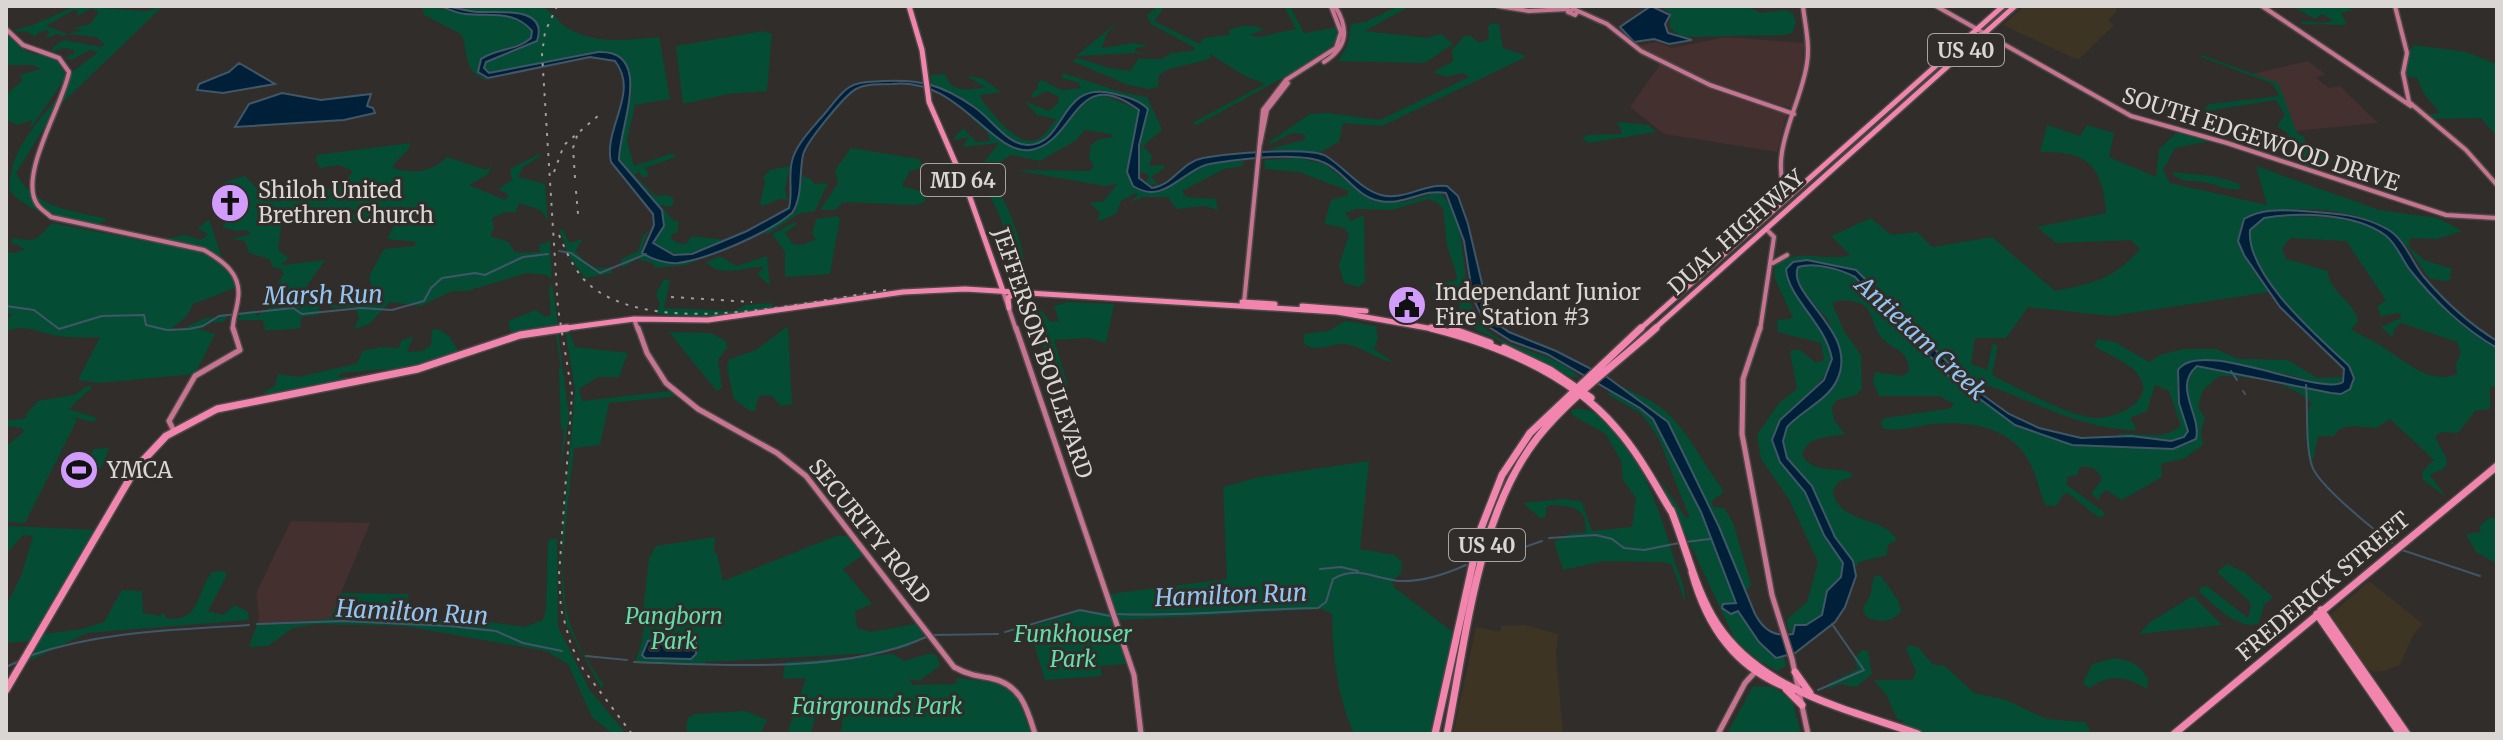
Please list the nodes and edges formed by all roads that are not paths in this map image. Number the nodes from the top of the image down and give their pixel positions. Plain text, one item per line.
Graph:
1 (909, 6) edge
2 (1333, 6) edge
3 (1498, 6) edge
4 (1803, 6) edge
5 (1939, 6) edge
6 (2003, 6) edge
7 (2015, 6) edge
8 (2262, 6) edge
9 (2395, 6) edge
10 (1575, 9) edge
11 (1597, 18) junction
12 (6, 29) edge
13 (1977, 29) junction
14 (1984, 34) junction
15 (2413, 107) junction
16 (46, 112) dead end
17 (1794, 114) junction
18 (1829, 162) junction
19 (1781, 185) junction
20 (2497, 185) edge
21 (1796, 191) junction
22 (1808, 191) junction
23 (1788, 198) junction
24 (29, 210) dead end
25 (2497, 218) edge
26 (1763, 220) junction
27 (1773, 223) junction
28 (1754, 228) junction
29 (1764, 231) junction
30 (1787, 255) dead end
31 (1772, 263) junction
32 (995, 270) junction
33 (989, 290) junction
34 (1003, 291) junction
35 (1026, 294) junction
36 (1145, 299) junction
37 (1243, 305) junction
38 (1302, 306) junction
39 (1009, 308) junction
40 (1271, 308) junction
41 (1337, 312) junction
42 (634, 319) junction
43 (1420, 323) junction
44 (1477, 342) junction
45 (1499, 346) junction
46 (1577, 387) junction
47 (1584, 392) junction
48 (174, 431) junction
49 (1524, 440) junction
50 (1511, 460) junction
51 (1522, 460) junction
52 (2497, 466) edge
53 (1512, 478) junction
54 (1469, 579) junction
55 (1477, 590) junction
56 (1466, 591) junction
57 (2319, 612) junction
58 (1471, 623) junction
59 (2329, 631) junction
60 (2348, 649) junction
61 (1758, 670) junction
62 (1795, 672) junction
63 (1783, 687) junction
64 (6, 690) edge
65 (1799, 690) junction
66 (1813, 695) junction
67 (1802, 705) junction
68 (1035, 734) edge
69 (1141, 734) edge
70 (1433, 734) edge
71 (1448, 734) edge
72 (1718, 734) edge
73 (1808, 734) edge
74 (1918, 734) edge
75 (2174, 734) edge
76 (2400, 734) edge
77 (2407, 734) edge

1 - 32 main road, JEFFERSON BOULEVARD / MD 64
2 - 37 street
3 - 10 street
4 - 17 street
5 - 13 street, SOUTH EDGEWOOD DRIVE
6 - 13 main road, DUAL HIGHWAY / US 40
7 - 14 main road, DUAL HIGHWAY / US 40
8 - 15 street
9 - 15 street
10 - 11 street
10 - 11 street
11 - 17 street
12 - 16 street
13 - 14 street, SOUTH EDGEWOOD DRIVE
13 - 18 main road, DUAL HIGHWAY / US 40
14 - 22 main road, DUAL HIGHWAY / US 40
14 - 25 street, SOUTH EDGEWOOD DRIVE
15 - 20 street
17 - 19 street
18 - 21 main road, DUAL HIGHWAY / US 40
18 - 22 main road
19 - 21 main road
19 - 23 street
21 - 23 main road, DUAL HIGHWAY / US 40
22 - 27 main road, DUAL HIGHWAY / US 40
23 - 26 main road, DUAL HIGHWAY / US 40
23 - 27 main road
24 - 48 street
26 - 28 main road, DUAL HIGHWAY / US 40
26 - 29 main road
27 - 29 main road, DUAL HIGHWAY / US 40
28 - 29 main road
28 - 46 main road, DUAL HIGHWAY / US 40
29 - 31 street
29 - 47 main road, DUAL HIGHWAY / US 40
30 - 31 street
31 - 62 street
32 - 33 main road
32 - 34 main road, JEFFERSON BOULEVARD / MD 64
33 - 34 main road
33 - 42 main road
34 - 35 main road
34 - 36 main road
34 - 39 street, JEFFERSON BOULEVARD / MD 64
35 - 36 main road
35 - 39 main road
36 - 37 main road
36 - 37 main road
37 - 38 main road
37 - 40 main road
38 - 40 main road
38 - 41 main road
38 - 43 main road
39 - 69 street, JEFFERSON BOULEVARD / MD 64
40 - 41 main road
41 - 43 main road
42 - 48 main road
42 - 68 street, SECURITY ROAD
43 - 44 main road
43 - 45 main road
44 - 45 main road
44 - 46 main road
45 - 46 main road
46 - 47 main road
46 - 49 main road, DUAL HIGHWAY / US 40
47 - 51 main road, DUAL HIGHWAY / US 40
47 - 61 main road
48 - 64 main road
49 - 50 main road, DUAL HIGHWAY / US 40
49 - 51 main road
50 - 53 main road
50 - 54 main road, DUAL HIGHWAY / US 40
51 - 53 main road, DUAL HIGHWAY / US 40
52 - 57 main road, FREDERICK STREET
53 - 55 main road, DUAL HIGHWAY / US 40
54 - 55 main road
54 - 56 main road, DUAL HIGHWAY / US 40
55 - 58 main road, DUAL HIGHWAY / US 40
56 - 58 main road
56 - 70 main road, DUAL HIGHWAY / US 40
57 - 59 main road
57 - 60 main road
57 - 75 main road, FREDERICK STREET
58 - 71 main road, DUAL HIGHWAY / US 40
59 - 60 main road
59 - 76 main road
60 - 77 main road
61 - 63 main road
61 - 65 main road
61 - 72 street
62 - 65 street
62 - 66 main road
63 - 65 main road
63 - 67 main road
65 - 66 main road
65 - 67 street
66 - 74 main road
67 - 73 street

